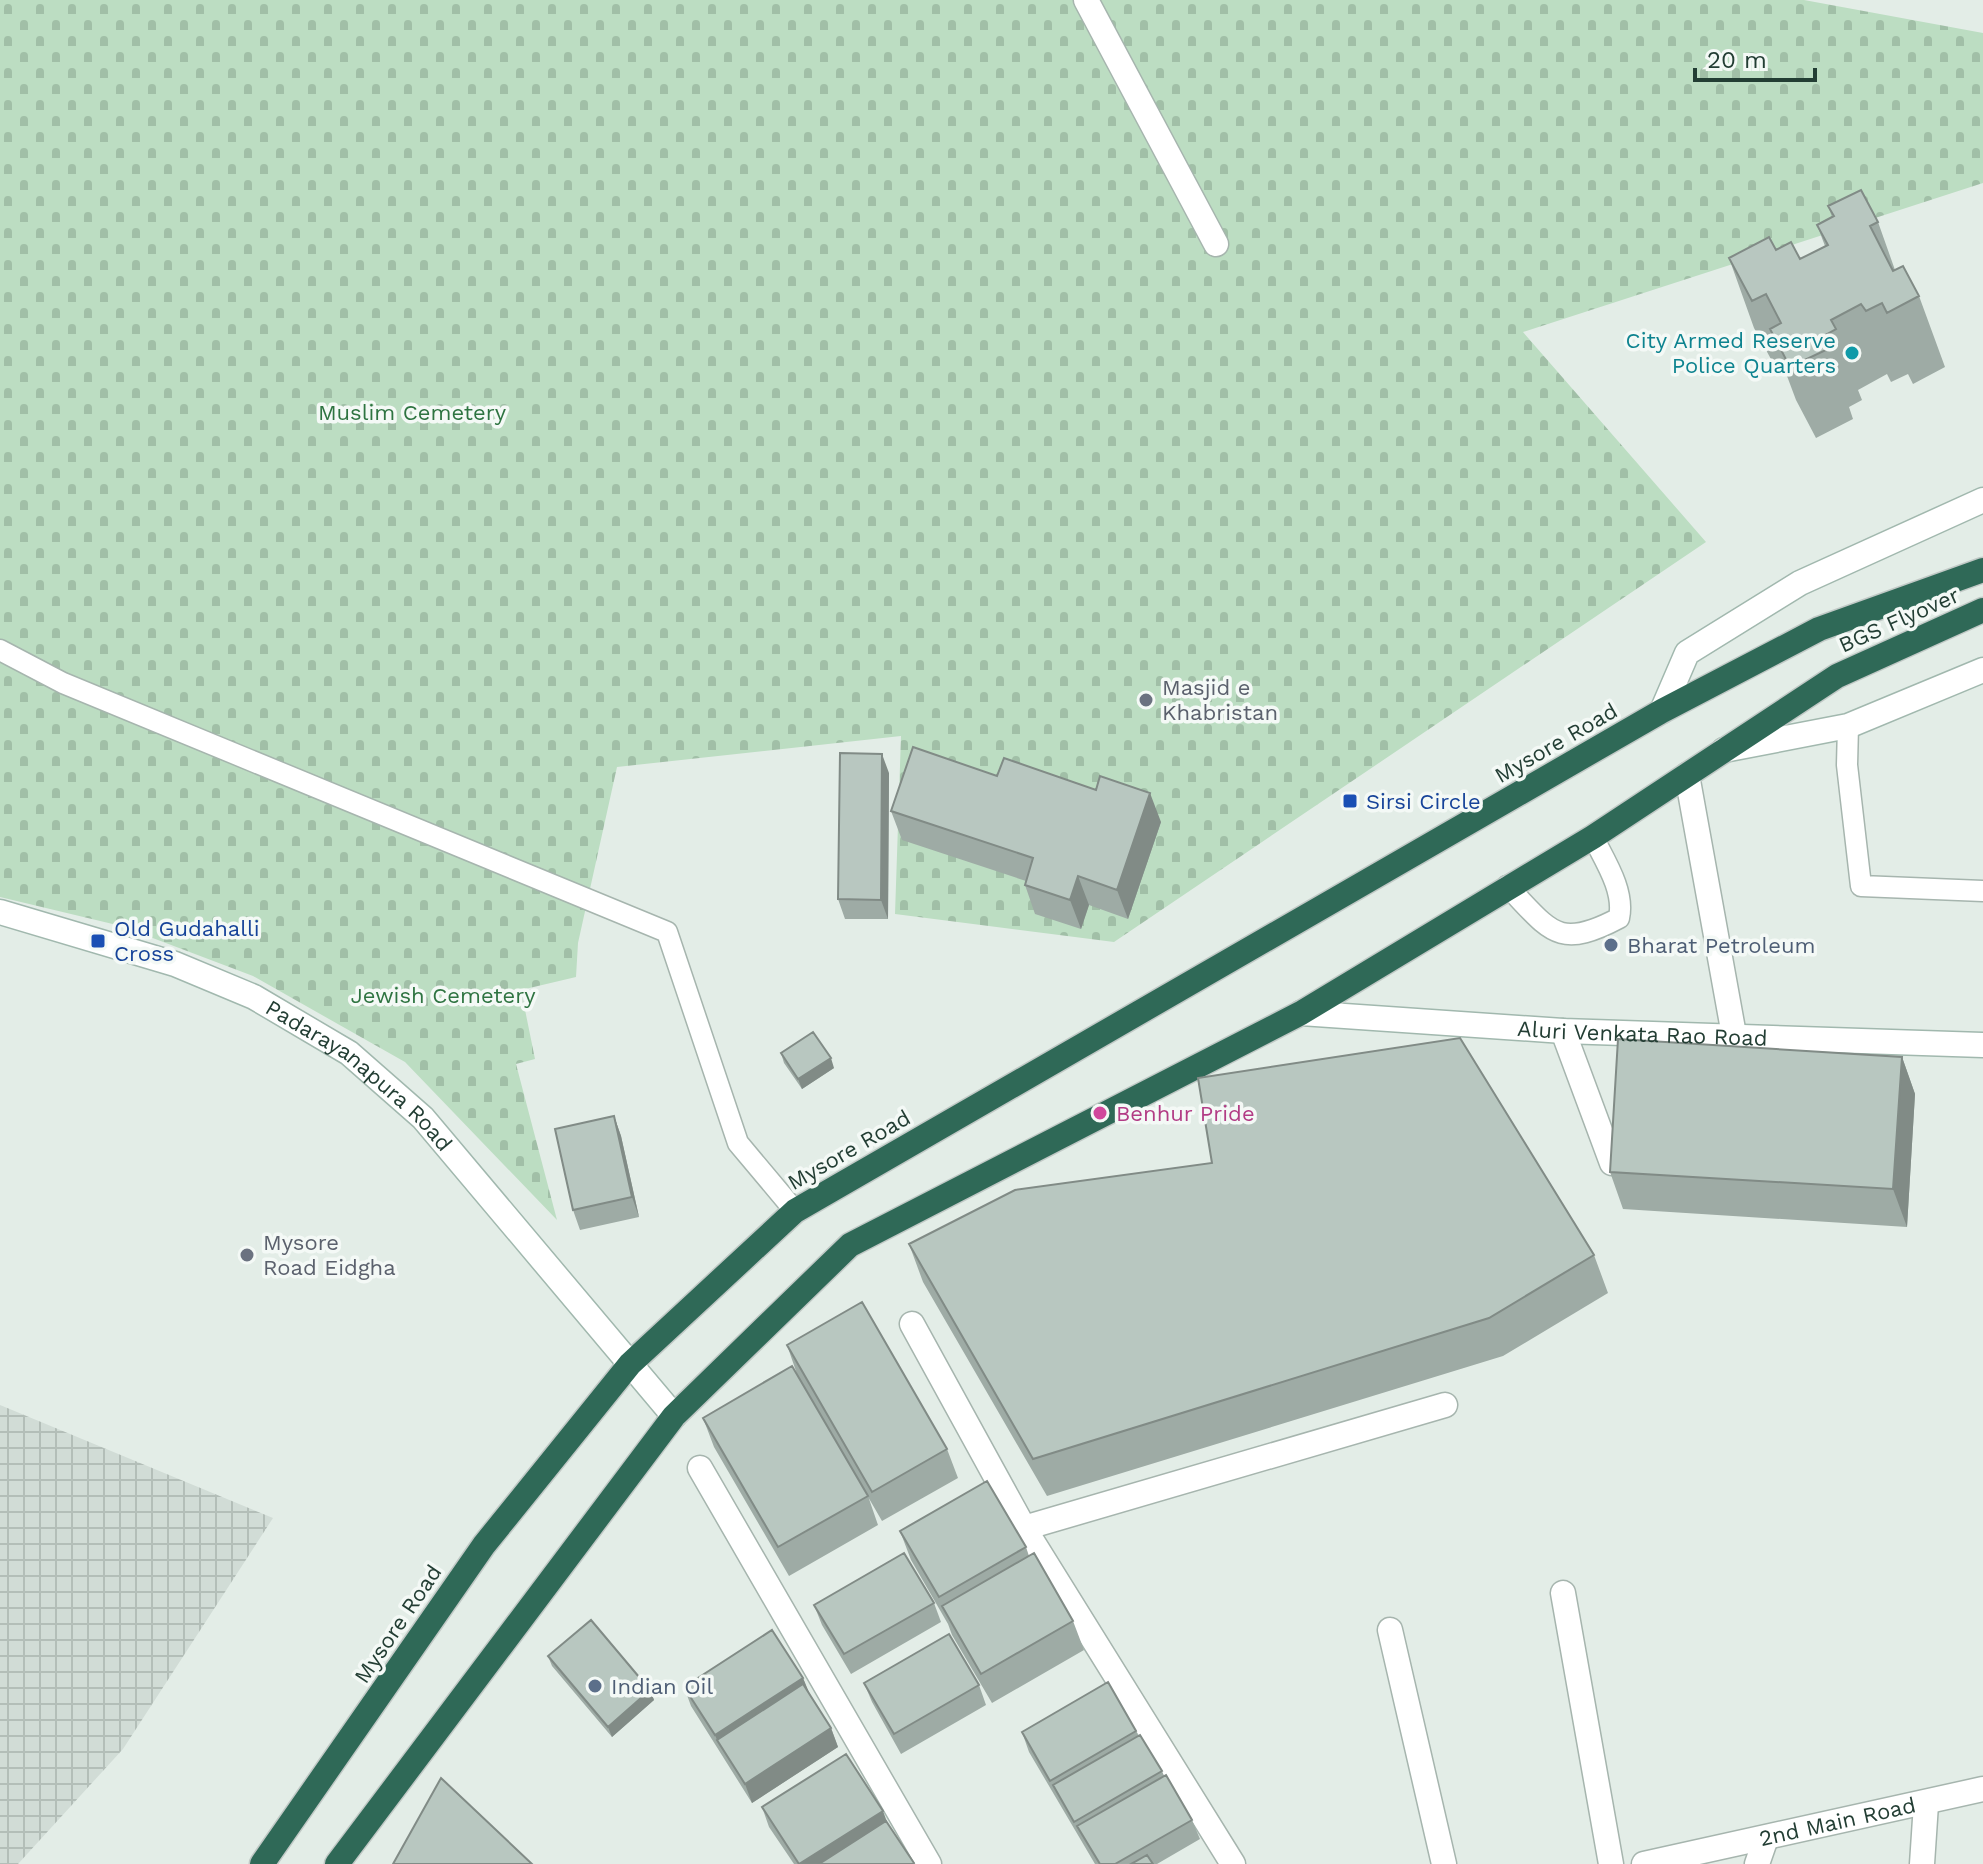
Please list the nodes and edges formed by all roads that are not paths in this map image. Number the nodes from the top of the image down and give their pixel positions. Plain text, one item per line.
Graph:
1 (1086, 0) edge
2 (1216, 244) dead end
3 (1983, 500) edge
4 (1983, 570) edge
5 (1983, 610) edge
6 (0, 650) edge
7 (1983, 670) edge
8 (1662, 711) junction
9 (1848, 726) junction
10 (1724, 750) junction
11 (1687, 775) junction
12 (1593, 837) junction
13 (1507, 886) junction
14 (1983, 891) edge
15 (0, 912) edge
16 (1301, 1013) junction
17 (1563, 1031) junction
18 (1734, 1035) junction
19 (1983, 1045) edge
20 (1612, 1163) edge
21 (795, 1211) junction
22 (912, 1324) dead end
23 (630, 1364) junction
24 (1445, 1405) dead end
25 (674, 1416) junction
26 (700, 1468) dead end
27 (1024, 1528) junction
28 (1563, 1593) dead end
29 (1390, 1630) dead end
30 (1983, 1789) edge
31 (1926, 1804) junction
32 (1766, 1838) junction
33 (262, 1864) edge
34 (337, 1864) edge
35 (929, 1864) edge
36 (1233, 1864) edge
37 (1444, 1864) edge
38 (1611, 1864) edge
39 (1644, 1864) edge
40 (1757, 1864) edge
41 (1922, 1864) edge

1 - 2 street
3 - 8 street
4 - 8 highway, Mysore Road
5 - 10 highway, BGS Flyover
6 - 21 lane
7 - 9 street
8 - 21 highway, Mysore Road
9 - 10 street
9 - 14 lane
10 - 11 highway
11 - 12 highway
11 - 18 street
12 - 13 highway
12 - 13 lane
13 - 16 highway
15 - 23 street, Padarayanapura Road
16 - 17 street, Aluri Venkata Rao Road
16 - 25 highway
17 - 18 street, Aluri Venkata Rao Road
17 - 20 street
18 - 19 street, Aluri Venkata Rao Road
21 - 23 highway, Mysore Road
22 - 27 street
23 - 25 street, Padarayanapura Road
23 - 33 highway, Mysore Road
24 - 27 street
25 - 34 highway
26 - 35 street
27 - 36 street
28 - 38 street
29 - 37 street
30 - 31 street, 2nd Main Road
31 - 32 street, 2nd Main Road
31 - 41 street
32 - 39 street, 2nd Main Road
32 - 40 street

